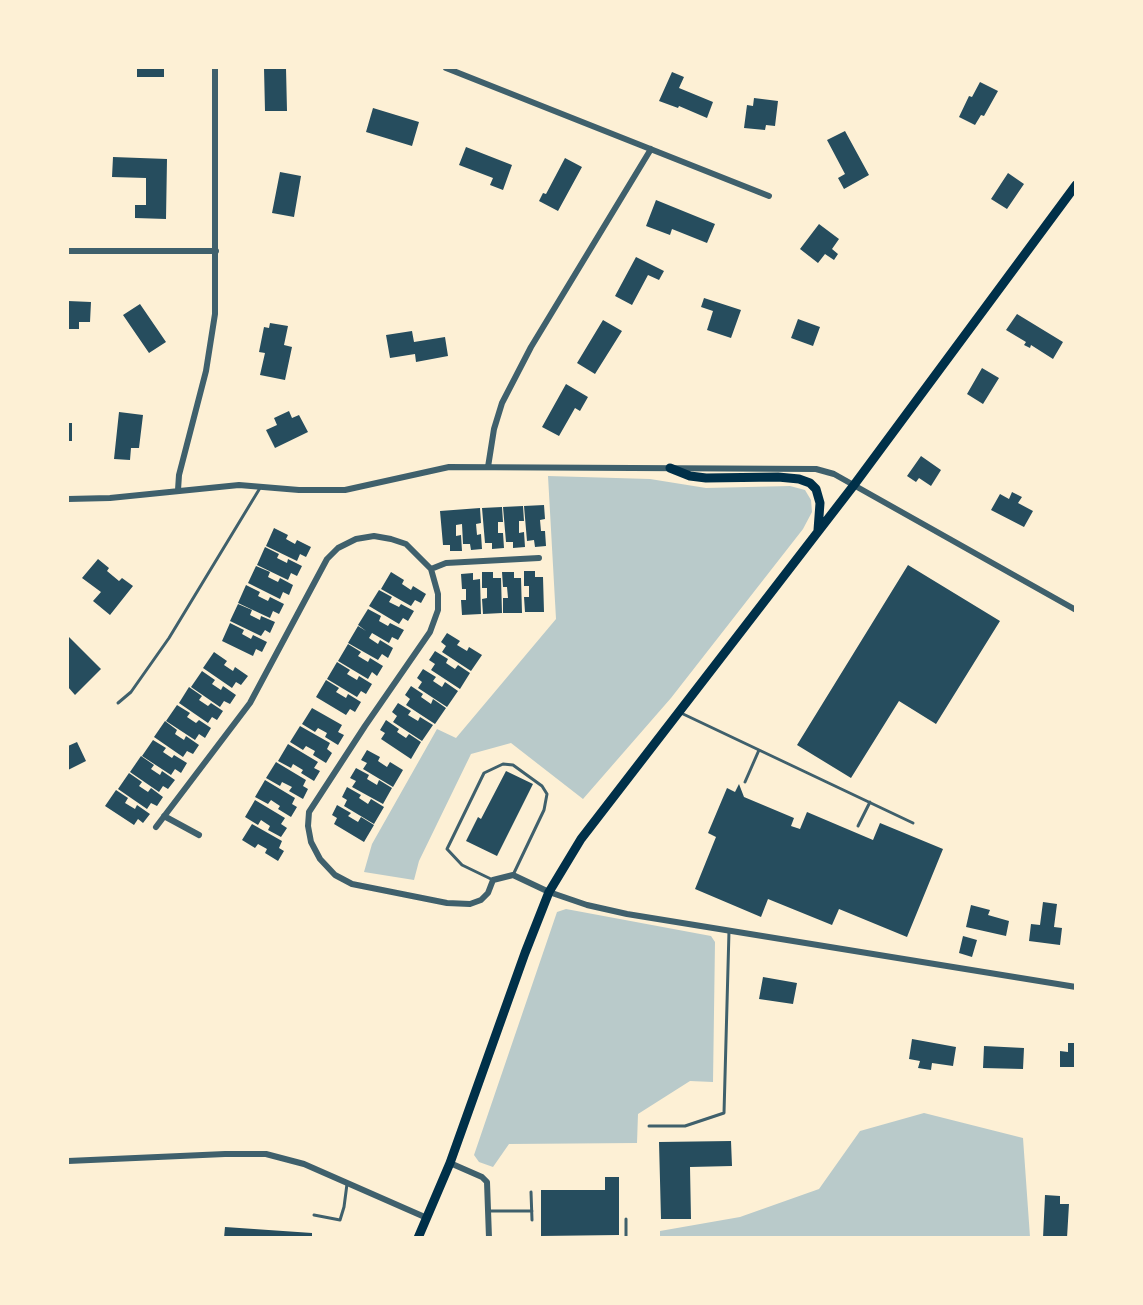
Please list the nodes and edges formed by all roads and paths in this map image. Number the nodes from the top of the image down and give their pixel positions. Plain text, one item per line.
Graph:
1 (215, 68) edge
2 (446, 68) edge
3 (651, 149) junction
4 (1076, 185) edge
5 (769, 196) dead end
6 (68, 251) edge
7 (216, 251) junction
8 (488, 466) junction
9 (670, 468) junction
10 (854, 485) junction
11 (261, 487) junction
12 (178, 490) junction
13 (68, 499) edge
14 (817, 533) junction
15 (539, 558) dead end
16 (431, 569) junction
17 (1076, 610) edge
18 (118, 703) dead end
19 (679, 712) junction
20 (759, 750) junction
21 (745, 782) dead end
22 (870, 802) junction
23 (164, 816) junction
24 (913, 823) dead end
25 (858, 826) dead end
26 (156, 827) dead end
27 (199, 835) dead end
28 (513, 875) junction
29 (494, 880) junction
30 (549, 892) junction
31 (729, 931) junction
32 (1076, 987) edge
33 (649, 1126) dead end
34 (68, 1161) edge
35 (450, 1163) junction
36 (347, 1182) junction
37 (531, 1192) dead end
38 (488, 1211) junction
39 (532, 1211) junction
40 (314, 1215) dead end
41 (427, 1218) junction
42 (626, 1219) dead end
43 (532, 1220) dead end
44 (418, 1238) edge
45 (489, 1238) edge
46 (626, 1238) edge

1 - 7 street
2 - 3 street
3 - 5 street
3 - 8 street
4 - 10 main road
6 - 7 street
7 - 12 street
8 - 9 street
8 - 11 street
9 - 10 street
9 - 14 main road
10 - 14 main road
10 - 17 street
11 - 12 street
11 - 18 lane
12 - 13 street
14 - 19 main road
15 - 16 street
16 - 23 street
16 - 29 street
19 - 20 lane
19 - 30 main road
20 - 21 lane
20 - 22 lane
22 - 24 lane
22 - 25 lane
23 - 26 street
23 - 27 street
28 - 29 street
28 - 29 lane
28 - 30 street
30 - 31 street
30 - 35 main road
31 - 32 street
31 - 33 lane
34 - 36 street
35 - 38 street
35 - 41 main road
36 - 40 lane
36 - 41 street
37 - 39 lane
38 - 39 lane
38 - 45 street
39 - 43 lane
41 - 44 main road
42 - 46 lane

